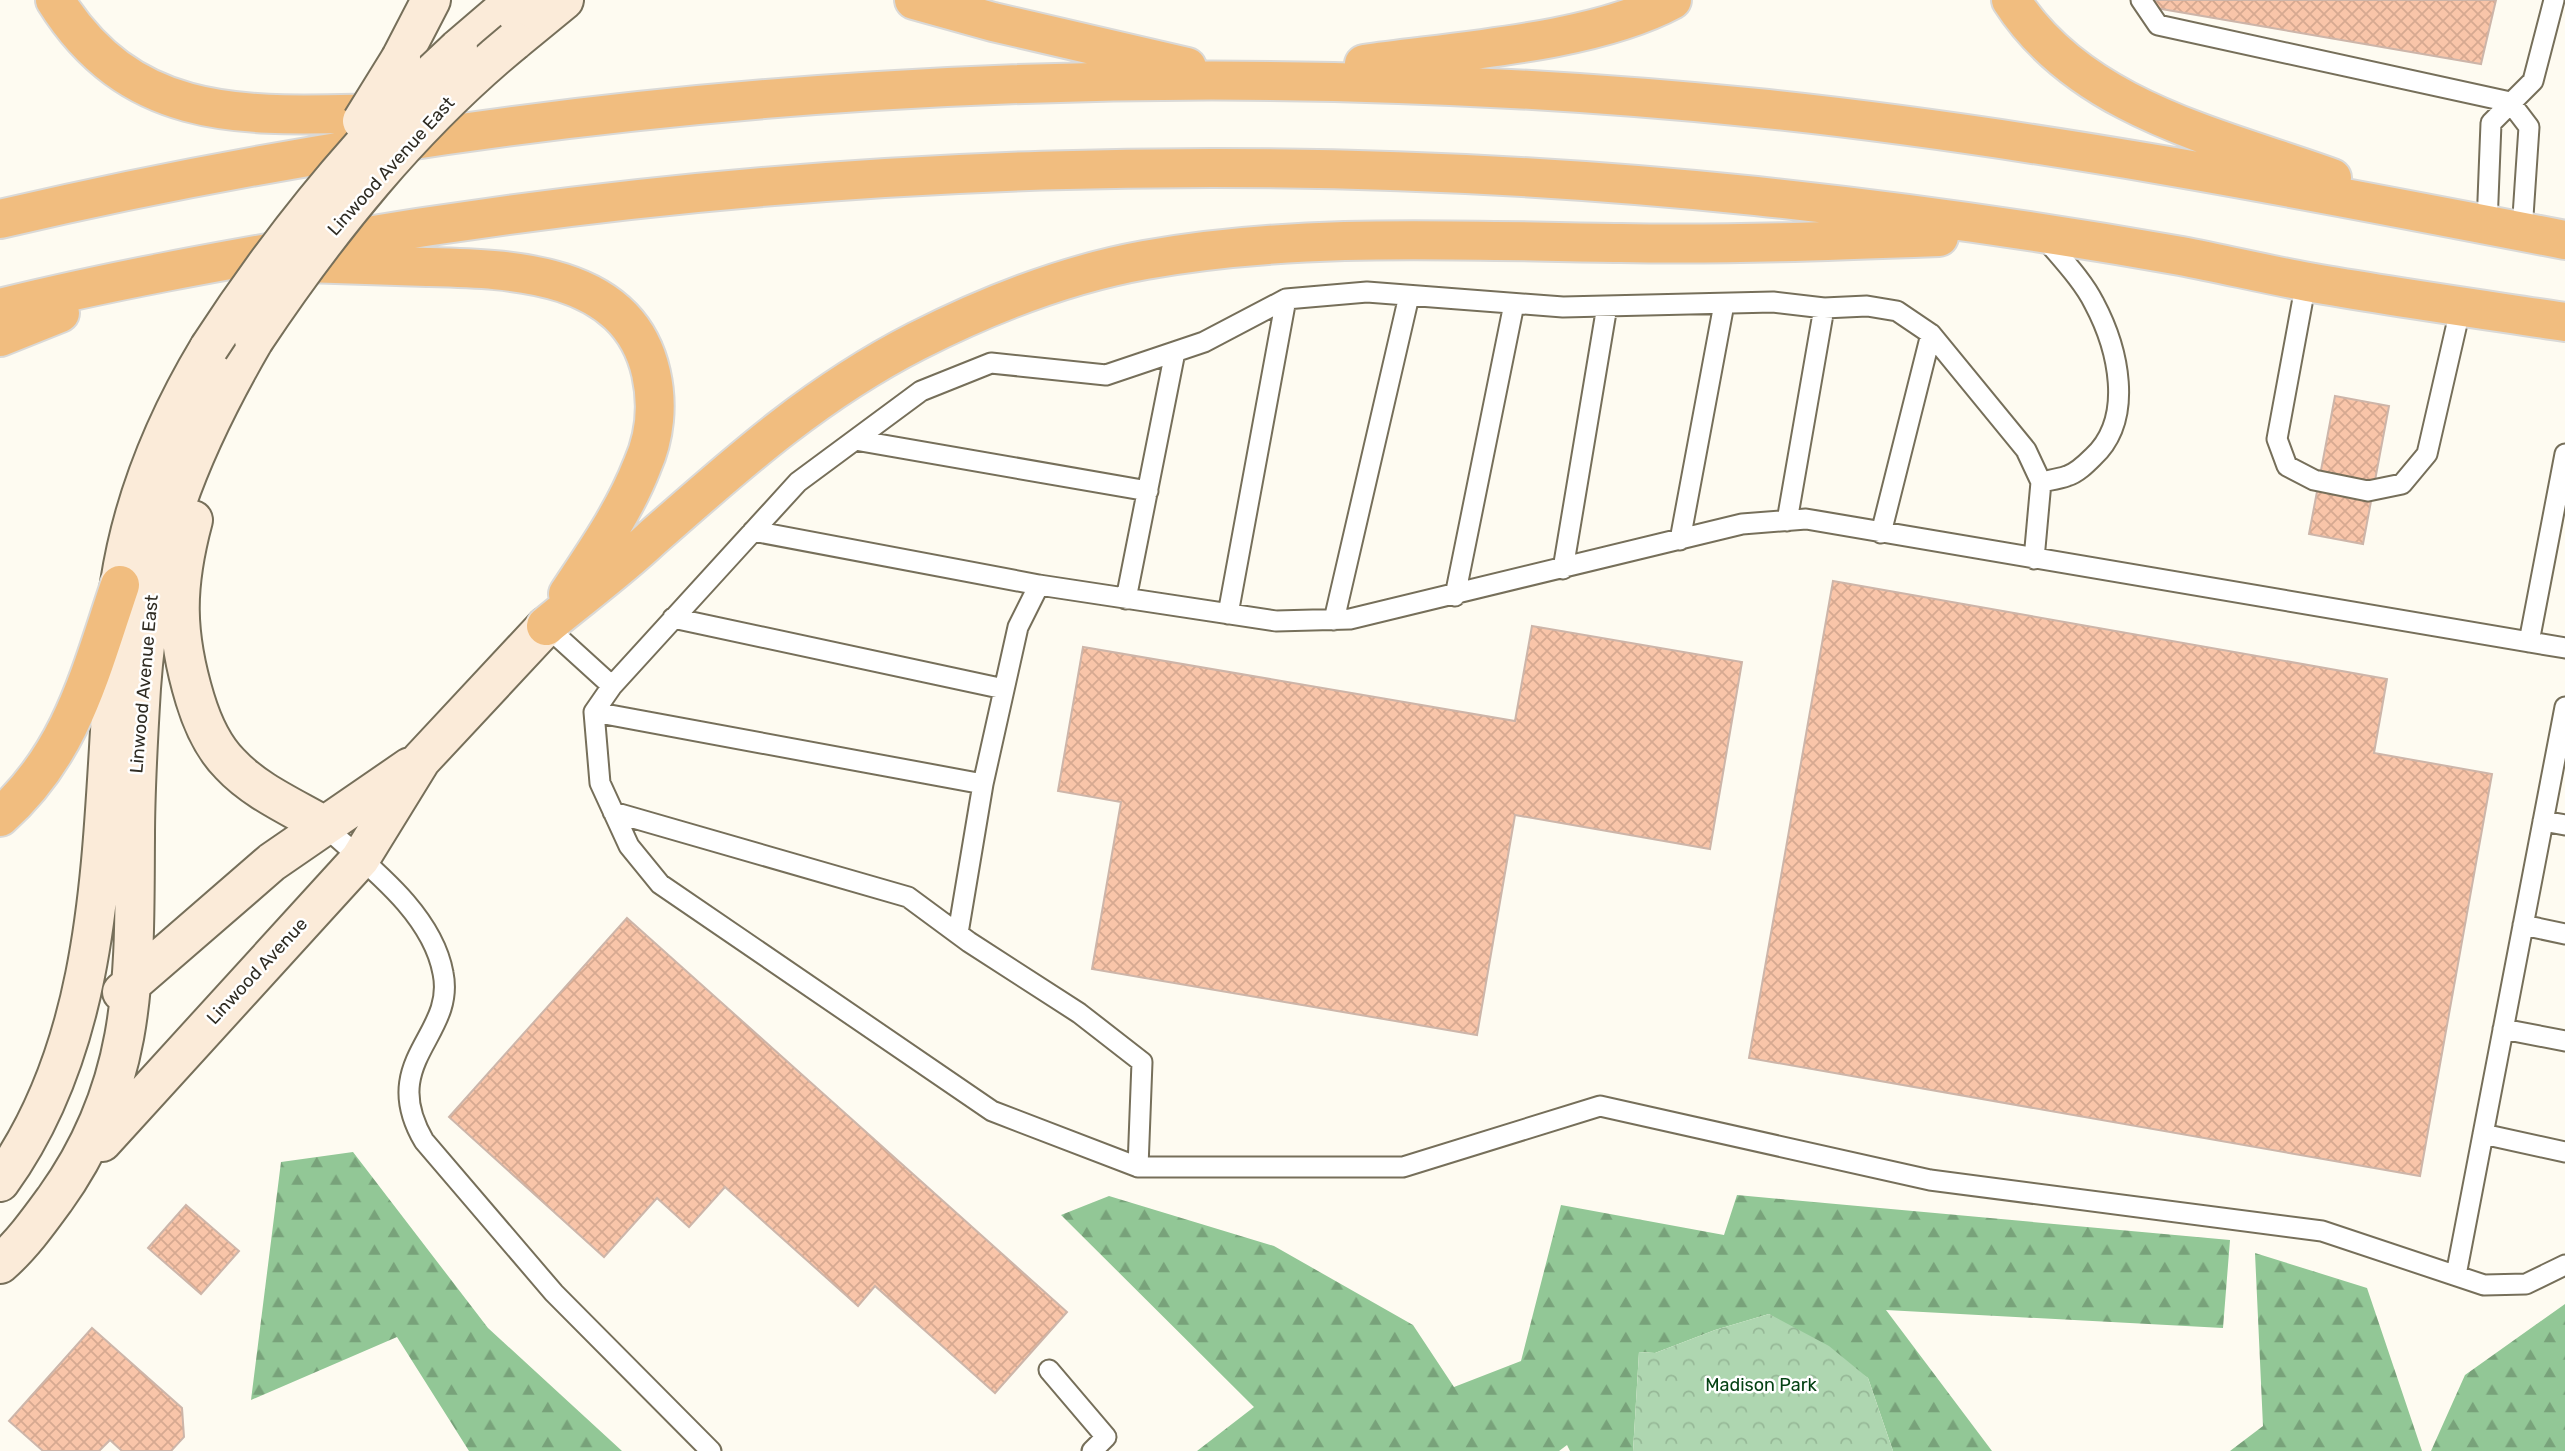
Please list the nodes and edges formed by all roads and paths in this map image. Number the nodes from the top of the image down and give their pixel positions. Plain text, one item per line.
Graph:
1 (55, 0) edge
2 (431, 0) edge
3 (514, 0) edge
4 (564, 0) edge
5 (914, 0) edge
6 (1672, 0) edge
7 (2011, 0) edge
8 (2141, 0) edge
9 (2554, 0) edge
10 (1248, 81) junction
11 (2510, 102) junction
12 (618, 112) junction
13 (311, 203) junction
14 (2433, 214) junction
15 (0, 219) edge
16 (2505, 228) junction
17 (2042, 233) junction
18 (2565, 240) edge
19 (222, 261) junction
20 (158, 274) junction
21 (2305, 282) junction
22 (1409, 296) junction
23 (1286, 299) junction
24 (1514, 304) junction
25 (1724, 304) junction
26 (1607, 306) junction
27 (2461, 306) junction
28 (0, 308) edge
29 (1824, 308) junction
30 (2565, 322) edge
31 (1931, 334) junction
32 (0, 337) edge
33 (254, 340) junction
34 (1175, 352) junction
35 (855, 440) junction
36 (2565, 454) edge
37 (2041, 482) junction
38 (1148, 491) junction
39 (1787, 521) junction
40 (753, 531) junction
41 (1881, 533) junction
42 (1679, 540) junction
43 (2034, 559) junction
44 (1563, 569) junction
45 (120, 585) junction
46 (1039, 586) junction
47 (1455, 596) junction
48 (1126, 599) junction
49 (1228, 614) junction
50 (673, 618) junction
51 (1334, 620) junction
52 (547, 626) junction
53 (2529, 642) junction
54 (2565, 648) edge
55 (612, 686) junction
56 (1004, 689) junction
57 (594, 712) junction
58 (2564, 715) edge
59 (421, 760) junction
60 (983, 785) junction
61 (613, 812) junction
62 (0, 817) edge
63 (2543, 821) junction
64 (324, 825) junction
65 (2565, 825) edge
66 (360, 859) junction
67 (2523, 926) junction
68 (958, 933) junction
69 (2565, 934) edge
70 (133, 983) junction
71 (2503, 1029) junction
72 (70, 1039) junction
73 (2565, 1041) edge
74 (2483, 1134) junction
75 (2565, 1152) edge
76 (1138, 1167) junction
77 (77, 1170) junction
78 (0, 1182) edge
79 (0, 1264) edge
80 (2565, 1265) edge
81 (2456, 1275) junction
82 (1049, 1370) dead end
83 (711, 1451) edge
84 (1092, 1451) edge

1 - 12 highway
2 - 13 main road, bridge
3 - 13 main road, Linwood Avenue East, bridge
4 - 33 main road, Linwood Avenue East, bridge
5 - 10 highway
6 - 10 highway
7 - 14 highway
8 - 11 lane
9 - 11 lane
10 - 12 highway
10 - 14 highway
11 - 16 lane
11 - 16 lane
12 - 15 highway
13 - 45 main road, Linwood Avenue East, bridge
14 - 16 highway
16 - 18 highway
17 - 19 highway
17 - 21 highway
17 - 37 lane
17 - 52 highway
19 - 20 highway
19 - 52 highway
20 - 28 highway
20 - 32 highway
21 - 27 highway
21 - 27 lane
22 - 23 lane
22 - 24 lane
22 - 51 lane
23 - 34 lane
23 - 49 lane
24 - 26 lane
24 - 47 lane
25 - 26 lane
25 - 29 lane
25 - 42 lane
26 - 44 lane
27 - 30 highway
29 - 31 lane
29 - 39 lane
31 - 37 lane
31 - 41 lane
33 - 64 main road
33 - 70 main road, Linwood Avenue East
34 - 35 lane
34 - 38 lane
35 - 38 lane
35 - 40 lane
36 - 53 lane
37 - 43 lane
38 - 48 lane
39 - 41 lane
39 - 42 lane
40 - 46 lane
40 - 50 lane
41 - 43 lane
42 - 44 lane
43 - 53 lane
44 - 47 lane
45 - 62 highway
45 - 72 main road, Linwood Avenue East
46 - 48 lane
46 - 56 lane
47 - 51 lane
48 - 49 lane
49 - 51 lane
50 - 55 lane
50 - 56 lane
52 - 55 lane
52 - 59 main road, Linwood Avenue
53 - 54 lane
55 - 57 lane
56 - 60 lane
57 - 60 lane
57 - 61 lane
58 - 63 lane
59 - 64 main road, Linwood Avenue
59 - 66 main road, Linwood Avenue
60 - 68 lane
61 - 68 lane
61 - 76 lane
63 - 65 lane
63 - 67 lane
64 - 66 lane
64 - 70 main road, Linwood Avenue
66 - 77 main road, Linwood Avenue
66 - 83 lane
67 - 69 lane
67 - 71 lane
68 - 76 lane
70 - 72 main road, Linwood Avenue
70 - 77 main road, Linwood Avenue East
71 - 73 lane
71 - 74 lane
72 - 78 main road, Linwood Avenue East
74 - 75 lane
74 - 81 lane
76 - 81 lane
77 - 79 main road, Linwood Avenue East
80 - 81 lane
82 - 84 lane

